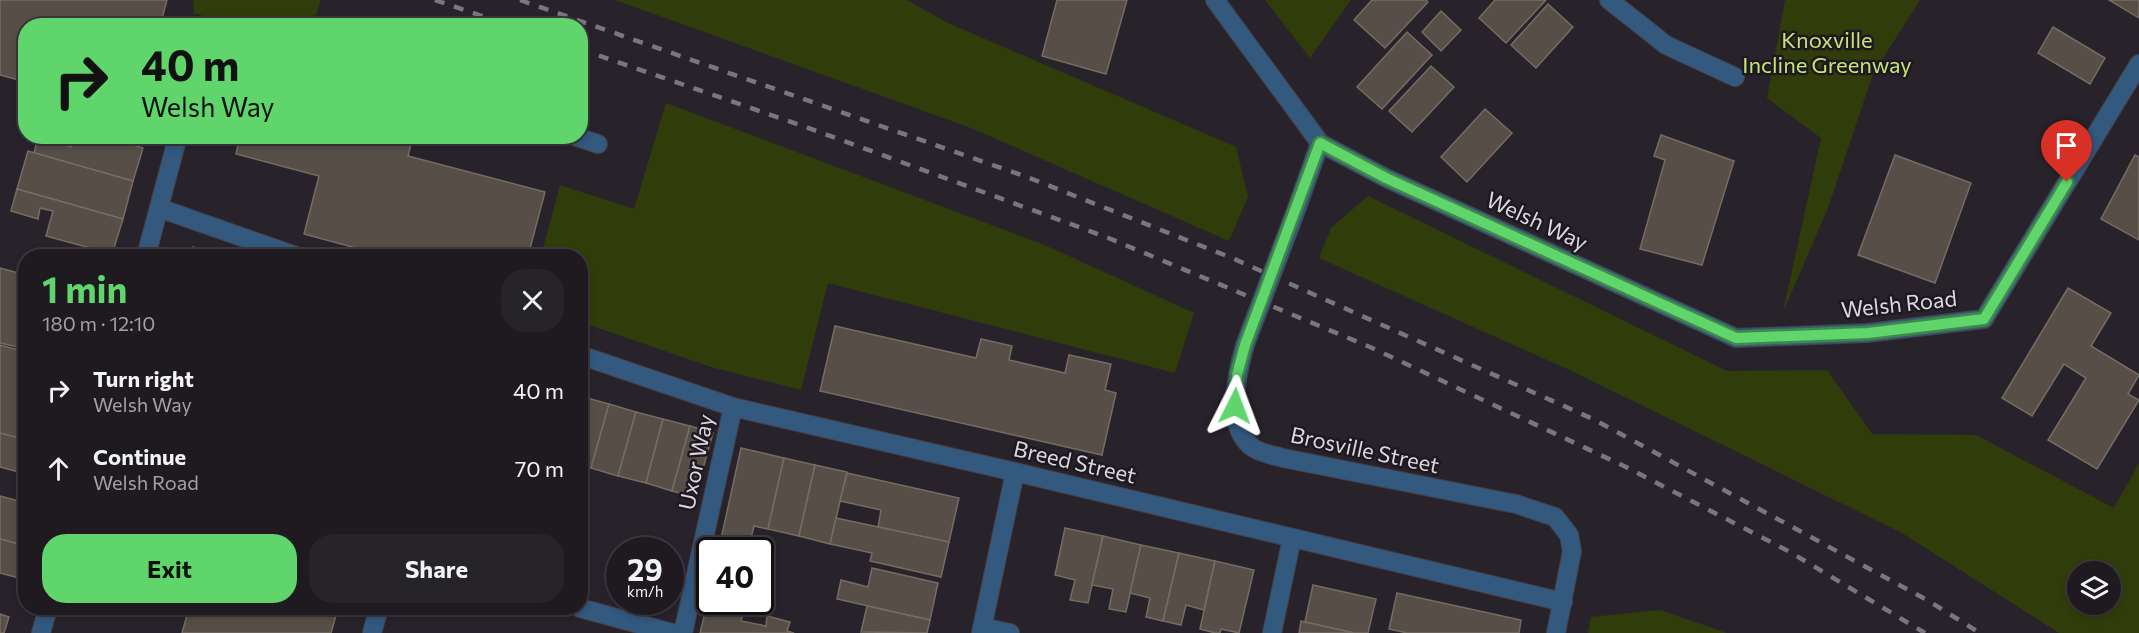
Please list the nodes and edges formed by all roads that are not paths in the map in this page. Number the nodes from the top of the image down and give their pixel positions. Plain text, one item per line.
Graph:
1 (1215, 0) edge
2 (1609, 0) edge
3 (2139, 64) edge
4 (1735, 77) dead end
5 (588, 141) edge
6 (1320, 143) junction
7 (176, 144) edge
8 (598, 144) dead end
9 (159, 208) junction
10 (148, 249) edge
11 (276, 249) edge
12 (1736, 338) joint
13 (588, 358) edge
14 (733, 407) junction
15 (1015, 472) junction
16 (1292, 538) junction
17 (1563, 602) junction
18 (588, 610) edge
19 (46, 615) edge
20 (377, 615) edge
21 (981, 630) edge
22 (41, 633) edge
23 (372, 633) edge
24 (672, 633) edge
25 (684, 633) edge
26 (1010, 633) edge
27 (1272, 633) edge
28 (1556, 633) edge

1 - 6 street
2 - 4 street
3 - 12 street, Welsh Road
5 - 8 street
6 - 12 street, Welsh Way
6 - 17 street, Brosville Street, bridge
7 - 9 street
9 - 10 street
9 - 11 street
13 - 14 street, Breed Street
14 - 15 street, Breed Street
14 - 25 street, Uxor Way
15 - 16 street, Breed Street
15 - 21 street
16 - 17 street, Breed Street
16 - 27 street
17 - 28 street
18 - 24 street
19 - 22 street
20 - 23 street
21 - 26 street

